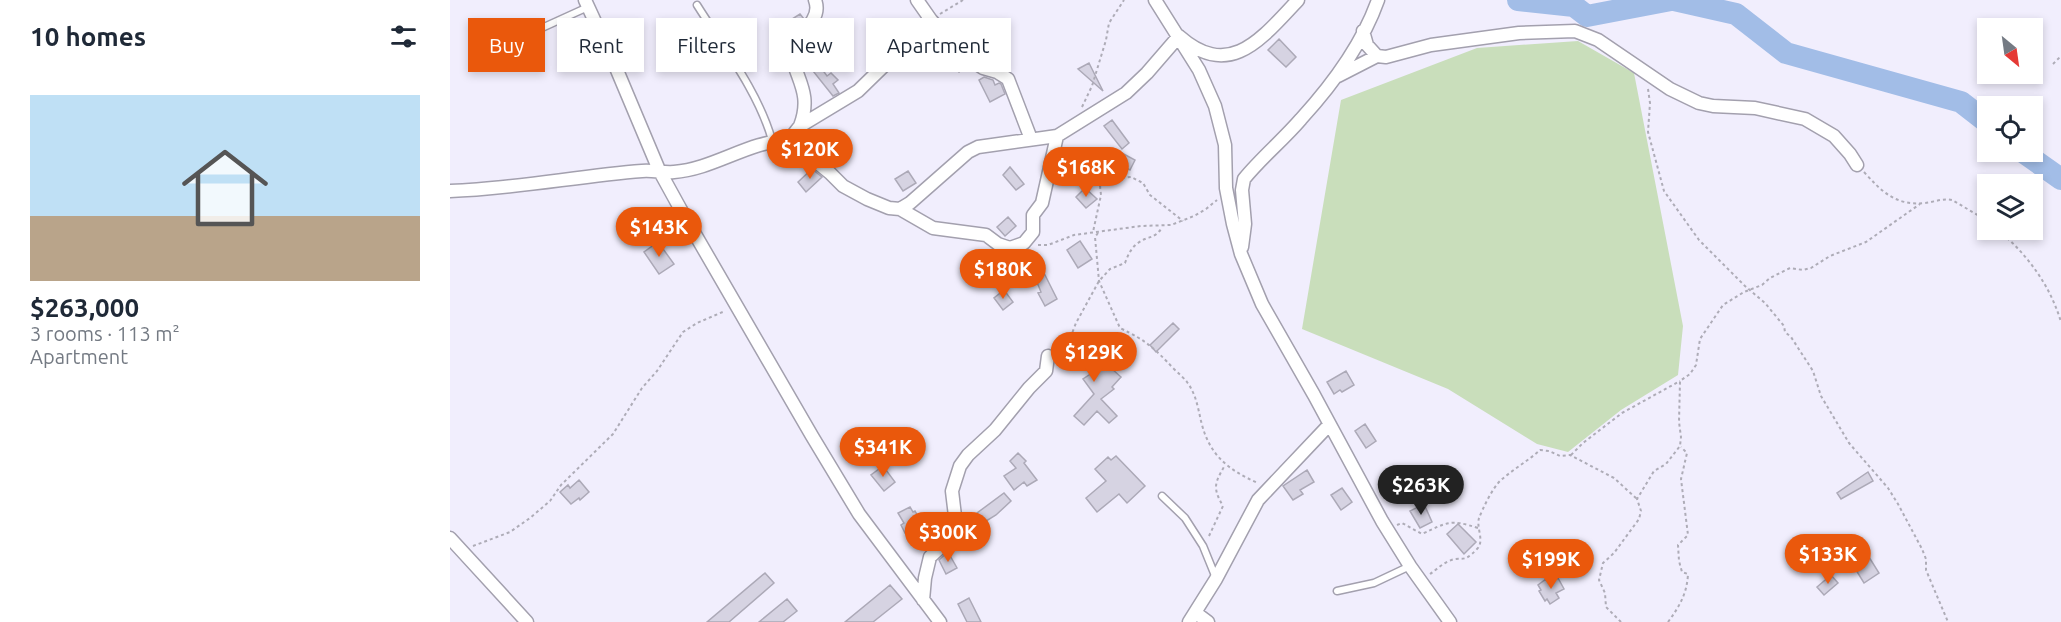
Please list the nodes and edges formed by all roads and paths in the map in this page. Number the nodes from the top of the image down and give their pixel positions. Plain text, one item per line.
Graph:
1 (815, 0) edge
2 (917, 0) edge
3 (963, 0) edge
4 (1124, 0) edge
5 (1155, 0) edge
6 (1298, 0) edge
7 (1378, 0) edge
8 (586, 3) edge
9 (696, 5) dead end
10 (930, 18) edge
11 (934, 18) edge
12 (545, 25) edge
13 (1363, 31) junction
14 (1179, 36) junction
15 (1377, 56) junction
16 (2061, 56) edge
17 (2053, 64) dead end
18 (1644, 70) junction
19 (878, 72) edge
20 (997, 72) edge
21 (1338, 76) junction
22 (1078, 121) junction
23 (800, 126) junction
24 (1057, 136) junction
25 (1031, 139) junction
26 (789, 140) junction
27 (772, 141) junction
28 (1065, 155) dead end
29 (1857, 165) joint
30 (659, 170) junction
31 (1100, 186) junction
32 (1226, 189) junction
33 (450, 191) edge
34 (1920, 204) junction
35 (900, 209) junction
36 (1977, 214) edge
37 (1183, 221) junction
38 (1163, 226) junction
39 (1093, 232) junction
40 (1098, 233) junction
41 (2009, 240) edge
42 (1024, 243) junction
43 (1241, 254) junction
44 (1099, 281) junction
45 (1750, 291) junction
46 (736, 306) junction
47 (2061, 322) edge
48 (1048, 356) joint
49 (1680, 381) junction
50 (1329, 425) junction
51 (1680, 446) junction
52 (1570, 455) junction
53 (1225, 465) junction
54 (1268, 488) junction
55 (1162, 496) dead end
56 (1637, 499) junction
57 (1382, 521) junction
58 (1478, 528) junction
59 (450, 538) edge
60 (1203, 546) junction
61 (459, 548) junction
62 (1410, 566) junction
63 (1216, 579) junction
64 (1420, 581) junction
65 (1337, 591) dead end
66 (923, 600) junction
67 (1193, 617) edge
68 (527, 622) edge
69 (940, 622) edge
70 (1208, 622) edge
71 (1450, 622) edge
72 (1621, 622) edge
73 (1668, 622) edge
74 (1948, 622) edge

1 - 23 street
2 - 10 street
3 - 11 path
4 - 22 path
5 - 14 street
6 - 14 street
7 - 13 street
8 - 12 lane
8 - 30 street
9 - 27 lane
13 - 15 street
13 - 21 street
14 - 22 street
14 - 32 street
15 - 18 street
15 - 21 street
16 - 17 path
18 - 29 street
18 - 45 path
19 - 23 street
20 - 25 street
21 - 43 street
22 - 24 street
23 - 26 street
24 - 25 street
24 - 42 street
25 - 35 street
26 - 27 street
26 - 35 street
27 - 30 street
28 - 31 path
29 - 34 path
30 - 33 street
30 - 46 street
31 - 37 path
31 - 39 path
32 - 37 path
32 - 43 street
34 - 36 path
34 - 45 path
35 - 42 street
37 - 38 path
38 - 40 path
38 - 44 path
39 - 40 path
39 - 42 path
40 - 44 path
41 - 47 path
43 - 50 street
44 - 48 path
44 - 53 path
45 - 49 path
45 - 74 path
46 - 61 path
46 - 66 street
48 - 66 street
49 - 51 path
49 - 52 path
50 - 54 street
50 - 57 street
51 - 56 path
51 - 73 path
52 - 56 path
52 - 58 path
53 - 54 path
53 - 60 path
54 - 63 street
55 - 60 lane
56 - 72 path
57 - 58 path
57 - 62 street
58 - 64 path
59 - 61 street
60 - 63 lane
61 - 68 street
62 - 64 street
62 - 65 lane
63 - 67 street
64 - 71 street
66 - 69 street
67 - 70 street

